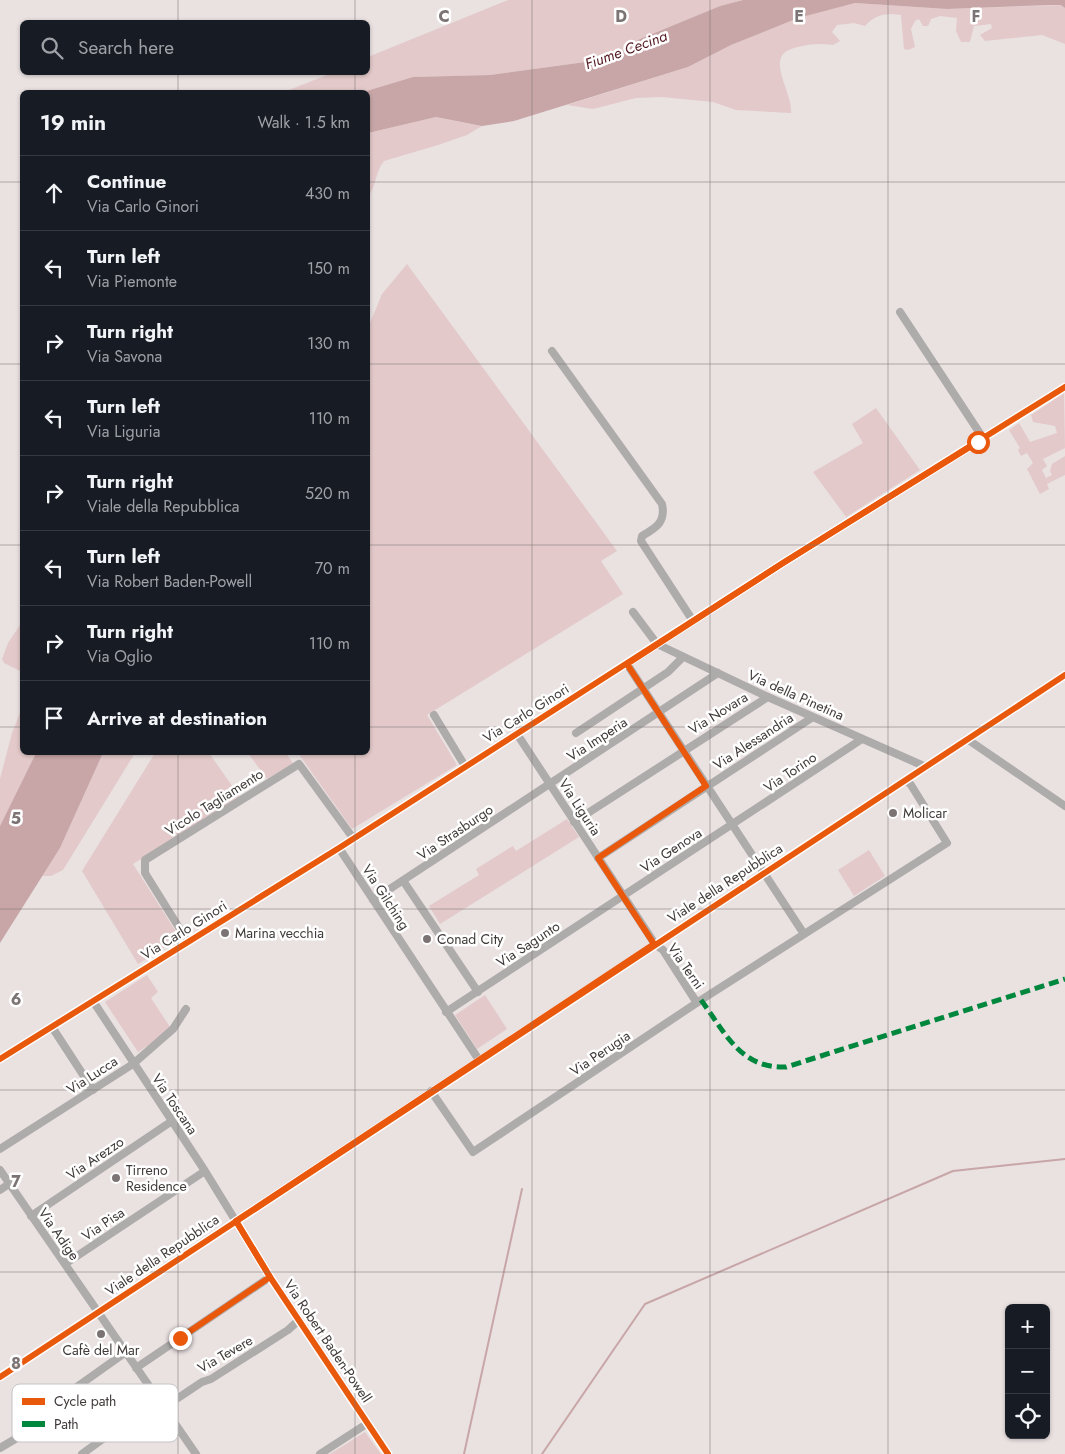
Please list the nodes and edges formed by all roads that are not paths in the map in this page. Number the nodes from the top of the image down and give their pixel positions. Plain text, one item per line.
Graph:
1 (900, 312) dead end
2 (552, 351) dead end
3 (1065, 387) edge
4 (984, 438) junction
5 (633, 612) dead end
6 (693, 621) junction
7 (658, 644) junction
8 (683, 657) junction
9 (627, 664) junction
10 (718, 673) junction
11 (1065, 674) edge
12 (643, 690) junction
13 (768, 697) junction
14 (658, 714) junction
15 (434, 715) dead end
16 (813, 717) junction
17 (576, 733) dead end
18 (517, 734) junction
19 (862, 738) junction
20 (967, 739) junction
21 (682, 750) junction
22 (465, 766) junction
23 (926, 767) junction
24 (906, 780) junction
25 (549, 784) junction
26 (706, 786) junction
27 (1065, 806) edge
28 (574, 822) junction
29 (732, 825) junction
30 (353, 838) junction
31 (339, 848) junction
32 (598, 858) junction
33 (764, 872) junction
34 (404, 882) junction
35 (623, 896) junction
36 (374, 900) junction
37 (804, 934) junction
38 (188, 942) junction
39 (654, 944) junction
40 (478, 992) junction
41 (93, 1001) junction
42 (697, 1003) junction
43 (186, 1009) dead end
44 (446, 1012) junction
45 (52, 1027) junction
46 (0, 1059) edge
47 (479, 1060) junction
48 (133, 1064) junction
49 (92, 1090) junction
50 (432, 1091) junction
51 (172, 1121) junction
52 (0, 1149) edge
53 (0, 1170) edge
54 (205, 1171) junction
55 (9, 1184) junction
56 (0, 1190) edge
57 (31, 1216) junction
58 (236, 1221) junction
59 (65, 1264) junction
60 (270, 1277) junction
61 (97, 1313) junction
62 (299, 1320) junction
63 (126, 1352) junction
64 (136, 1368) junction
65 (0, 1378) edge
66 (81, 1384) edge
67 (147, 1384) edge
68 (178, 1399) edge
69 (368, 1423) junction
70 (178, 1428) edge
71 (12, 1441) edge
72 (99, 1442) edge
73 (0, 1448) edge
74 (82, 1454) edge
75 (196, 1454) edge
76 (320, 1454) edge
77 (388, 1454) edge

1 - 4 street
2 - 6 street
3 - 4 street, Via Carlo Ginori
4 - 6 street, Via Carlo Ginori
5 - 7 street
6 - 7 street, Via Carlo Ginori
7 - 8 street, Via della Pinetina
7 - 9 street, Via Carlo Ginori
8 - 10 street, Via della Pinetina
8 - 12 street
9 - 12 street
9 - 18 street, Via Carlo Ginori
10 - 13 street, Via della Pinetina
10 - 14 street, Via Imperia
11 - 20 street, Viale della Repubblica
12 - 14 street
12 - 17 street
13 - 16 street, Via della Pinetina
13 - 21 street, Via Novara
14 - 21 street
14 - 25 street, Via Imperia
15 - 22 street
16 - 19 street, Via della Pinetina
16 - 26 street, Via Alessandria
18 - 22 street, Via Carlo Ginori
18 - 25 street, Via Liguria
19 - 23 street, Via della Pinetina
19 - 29 street, Via Torino
20 - 23 street, Viale della Repubblica
20 - 27 street
21 - 26 street
21 - 28 street, Via Novara
22 - 30 street, Via Carlo Ginori
23 - 24 street, Viale della Repubblica
24 - 33 street, Viale della Repubblica
24 - 37 street, Via Perugia
25 - 28 street, Via Liguria
25 - 34 street, Via Strasburgo
26 - 29 street
26 - 32 street, Via Alessandria
28 - 32 street, Via Liguria
29 - 33 street
29 - 35 street, Via Genova
30 - 31 street, Via Carlo Ginori
30 - 38 street, Vicolo Tagliamento
31 - 36 street, Via Gilching
31 - 38 street, Via Carlo Ginori
32 - 35 street, Via Liguria
33 - 37 street
33 - 39 street, Viale della Repubblica
34 - 36 street, Via Strasburgo
34 - 40 street
35 - 39 street, Via Liguria
35 - 40 street, Via Sagunto
36 - 44 street, Via Gilching
37 - 42 street, Via Perugia
38 - 41 street, Via Carlo Ginori
39 - 42 street, Via Terni
39 - 47 street, Viale della Repubblica
40 - 44 street, Via Sagunto
41 - 45 street, Via Carlo Ginori
41 - 48 street, Via Toscana
42 - 50 street, Via Perugia
43 - 48 street, Via Lucca
44 - 47 street, Via Gilching
45 - 46 street, Via Carlo Ginori
45 - 49 street
47 - 50 street, Viale della Repubblica
48 - 49 street, Via Lucca
48 - 51 street, Via Toscana
49 - 52 street, Via Lucca
50 - 58 street, Viale della Repubblica
51 - 54 street, Via Toscana
51 - 57 street, Via Arezzo
53 - 55 street, Via Adige
54 - 58 street, Via Toscana
54 - 59 street, Via Pisa
55 - 56 street
55 - 57 street, Via Adige
57 - 59 street, Via Adige
58 - 60 street, Via Robert Baden-Powell
58 - 61 street, Viale della Repubblica
59 - 61 street, Via Adige
60 - 62 street, Via Robert Baden-Powell
60 - 64 street
61 - 63 street
61 - 65 street, Viale della Repubblica
62 - 68 street, Via Tevere
62 - 69 street, Via Robert Baden-Powell
63 - 64 street
63 - 66 street
64 - 67 street
69 - 76 street
69 - 77 street
70 - 75 street
71 - 73 street
72 - 74 street

